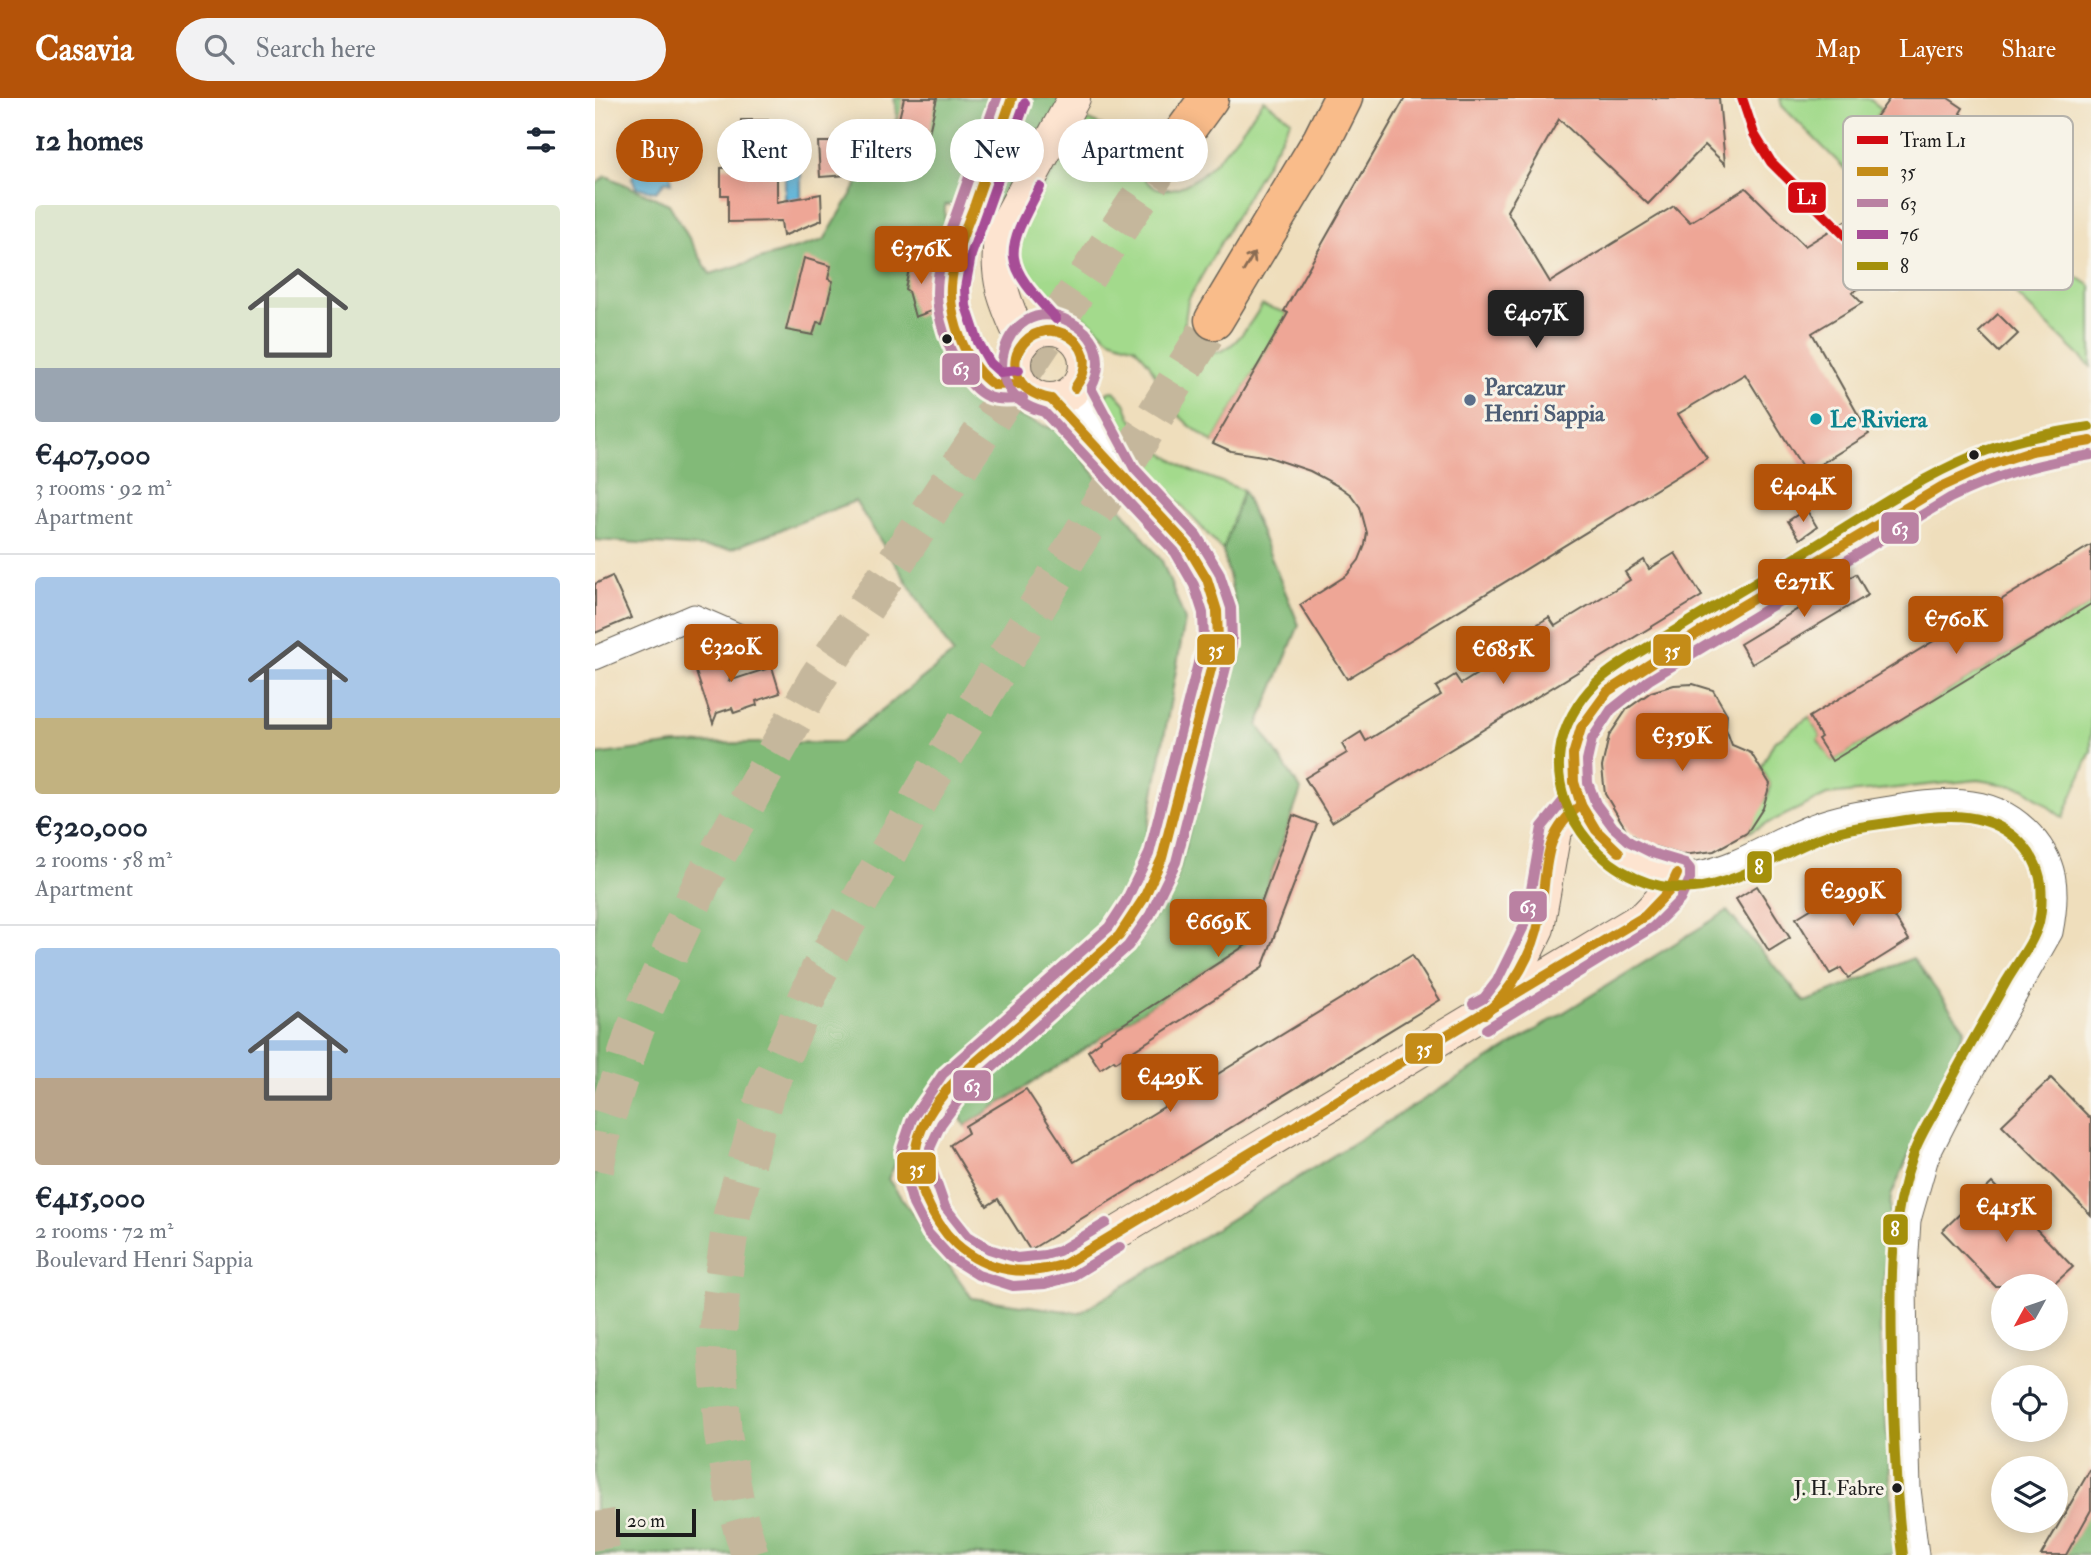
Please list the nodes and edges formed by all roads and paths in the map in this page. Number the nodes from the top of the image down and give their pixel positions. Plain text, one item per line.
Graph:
1 (1012, 98) edge
2 (1074, 98) edge
3 (1209, 98) edge
4 (1342, 98) edge
5 (1353, 98) edge
6 (1194, 119) tunnel mouth
7 (1322, 141) junction
8 (1214, 320) tunnel mouth
9 (1034, 336) junction
10 (1021, 384) junction
11 (1063, 393) junction
12 (2091, 441) edge
13 (1123, 476) joint
14 (740, 636) dead end
15 (595, 658) edge
16 (1581, 805) junction
17 (1677, 874) junction
18 (1493, 1009) junction
19 (1917, 1555) edge

1 - 10 street
2 - 9 street
3 - 6 highway
4 - 7 highway
5 - 7 highway
8 -> 7 highway
9 - 10 street
9 - 11 street
10 - 11 street
11 - 13 street
12 - 16 street
13 - 18 street
14 - 15 street
16 - 17 street
16 - 18 street
17 - 18 street
17 - 19 street

